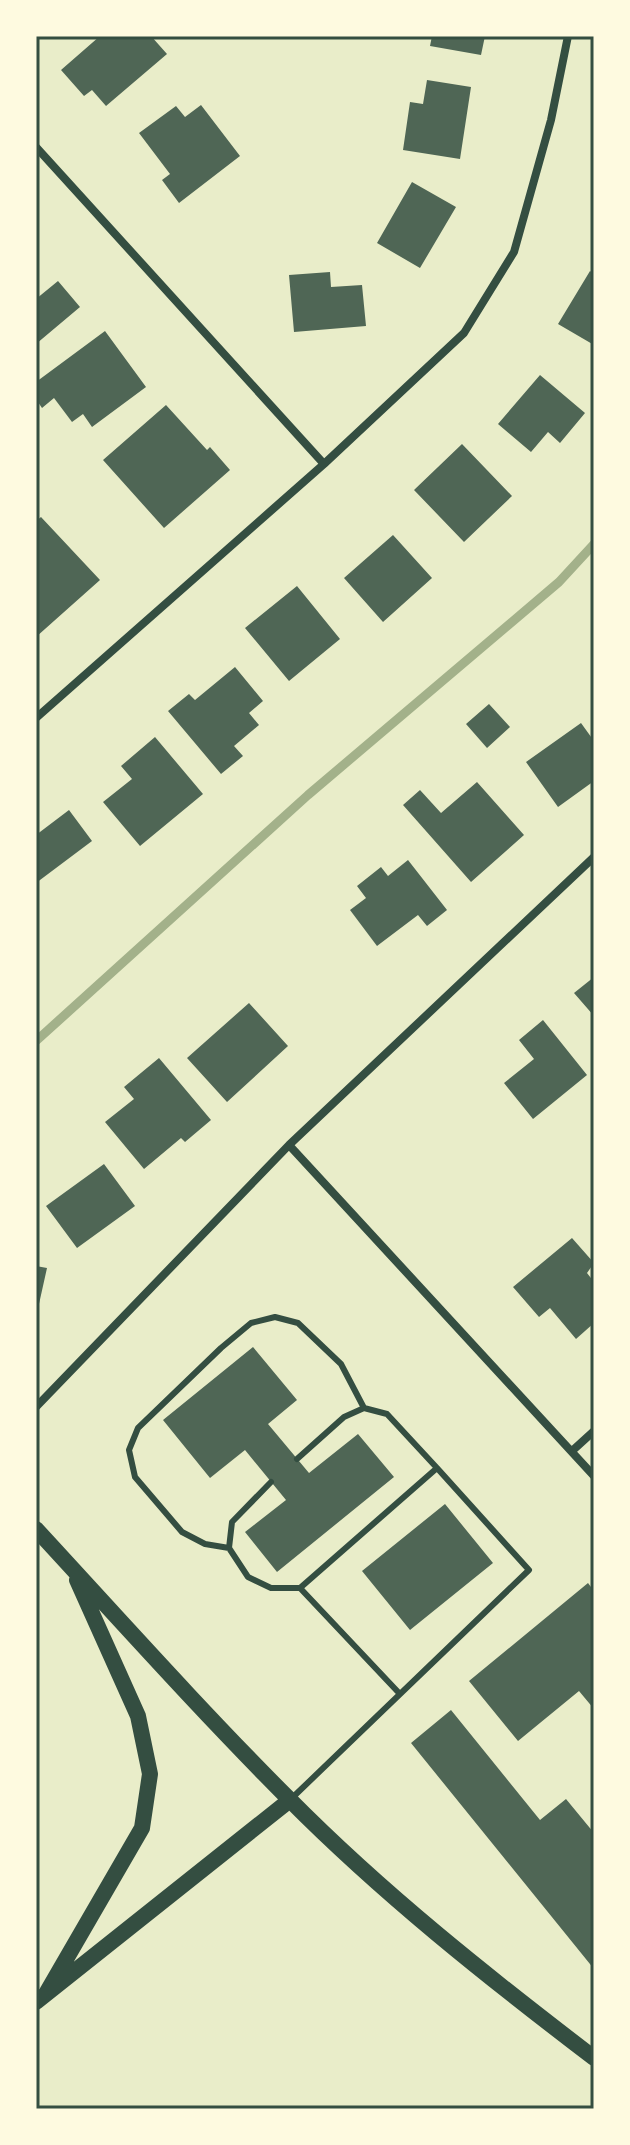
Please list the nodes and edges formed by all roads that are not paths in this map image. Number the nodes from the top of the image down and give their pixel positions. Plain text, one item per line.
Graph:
1 (568, 36) edge
2 (36, 147) edge
3 (324, 464) junction
4 (36, 718) edge
5 (594, 857) edge
6 (289, 1145) junction
7 (36, 1407) edge
8 (364, 1408) junction
9 (594, 1431) edge
10 (572, 1451) junction
11 (297, 1459) dead end
12 (437, 1468) junction
13 (594, 1476) edge
14 (271, 1482) dead end
15 (36, 1529) edge
16 (229, 1548) junction
17 (72, 1568) junction
18 (300, 1588) junction
19 (399, 1693) junction
20 (290, 1800) junction
21 (42, 1997) edge
22 (594, 2058) edge

1 - 3 street
2 - 3 street
3 - 4 street
5 - 6 street
6 - 7 street
6 - 10 street
8 - 11 lane
8 - 12 lane
8 - 16 lane
9 - 10 street
10 - 13 street
12 - 18 lane
12 - 19 lane
14 - 16 lane
15 - 17 main road
16 - 18 lane
17 - 20 main road
17 - 21 main road
18 - 19 lane
19 - 20 lane
20 - 21 main road
20 - 22 main road

